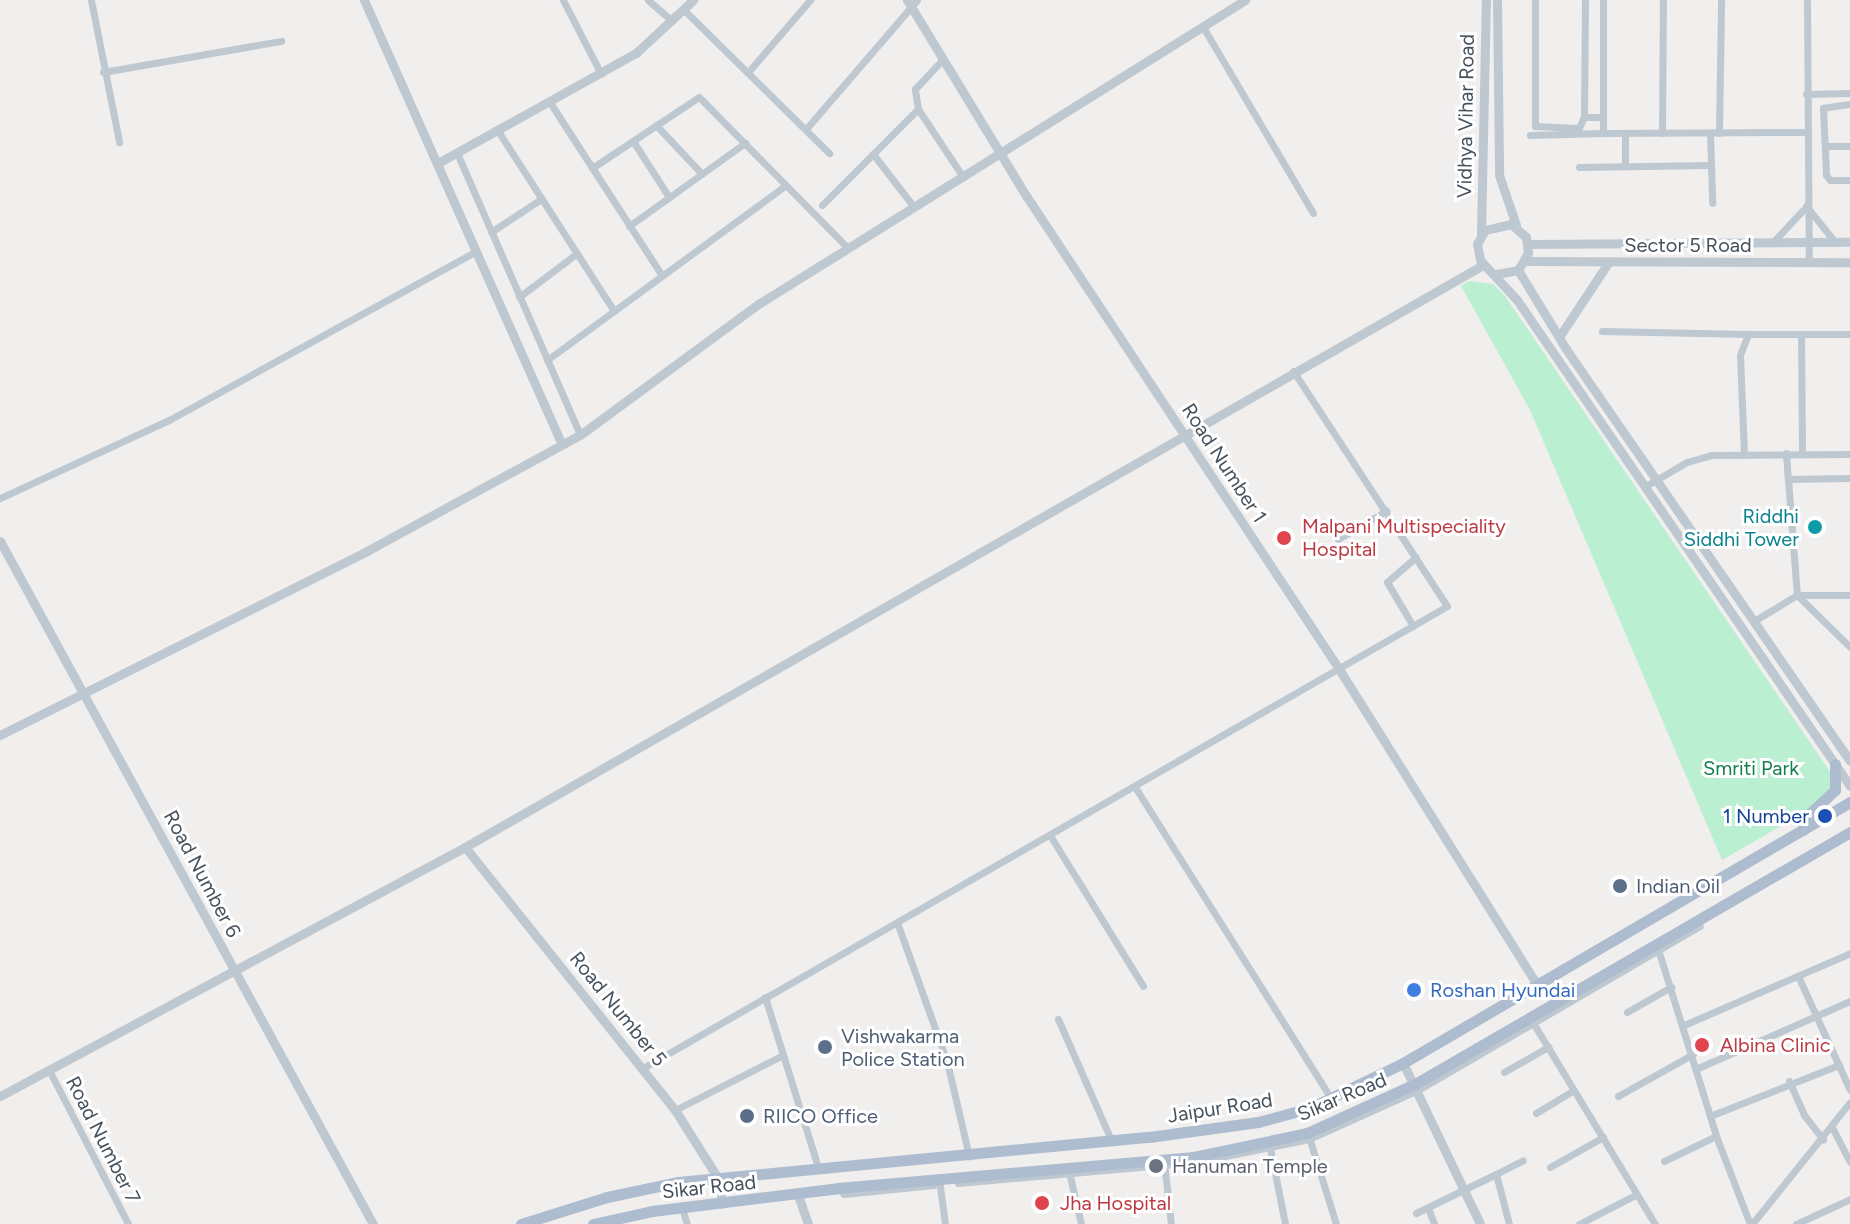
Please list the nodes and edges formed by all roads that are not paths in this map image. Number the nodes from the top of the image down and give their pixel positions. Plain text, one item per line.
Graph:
1 (91, 0) edge
2 (364, 0) edge
3 (563, 0) edge
4 (648, 0) edge
5 (693, 0) edge
6 (810, 0) edge
7 (907, 0) edge
8 (1245, 0) edge
9 (1486, 0) edge
10 (1497, 0) edge
11 (1535, 0) edge
12 (1585, 0) edge
13 (1603, 0) edge
14 (1663, 0) edge
15 (1721, 0) edge
16 (1807, 0) edge
17 (915, 5) edge
18 (684, 10) junction
19 (672, 21) junction
20 (1203, 27) junction
21 (1603, 30) junction
22 (1585, 31) junction
23 (281, 41) dead end
24 (1585, 45) junction
25 (1603, 45) junction
26 (943, 59) junction
27 (749, 71) junction
28 (103, 72) junction
29 (601, 74) junction
30 (1850, 93) edge
31 (1806, 94) junction
32 (549, 101) junction
33 (1850, 104) edge
34 (918, 109) junction
35 (1584, 117) junction
36 (1603, 117) junction
37 (656, 125) junction
38 (806, 129) junction
39 (498, 131) junction
40 (1806, 132) junction
41 (1603, 133) junction
42 (1662, 133) junction
43 (1719, 133) junction
44 (1625, 134) junction
45 (1710, 134) junction
46 (1530, 135) dead end
47 (633, 141) junction
48 (119, 142) dead end
49 (745, 143) junction
50 (1826, 146) junction
51 (1850, 146) edge
52 (457, 153) junction
53 (829, 153) dead end
54 (873, 154) junction
55 (1002, 154) junction
56 (438, 163) junction
57 (1625, 165) junction
58 (1711, 165) junction
59 (1579, 167) dead end
60 (592, 168) junction
61 (702, 174) junction
62 (963, 177) junction
63 (1850, 180) edge
64 (786, 185) junction
65 (669, 197) junction
66 (541, 199) junction
67 (1712, 203) dead end
68 (1805, 204) junction
69 (822, 205) dead end
70 (914, 207) junction
71 (1313, 213) dead end
72 (629, 226) junction
73 (1516, 226) junction
74 (491, 232) junction
75 (1481, 234) junction
76 (1835, 242) junction
77 (1850, 242) edge
78 (1772, 243) junction
79 (1808, 243) junction
80 (1528, 244) junction
81 (848, 248) junction
82 (475, 252) junction
83 (576, 254) junction
84 (1525, 261) junction
85 (1809, 262) junction
86 (1850, 262) edge
87 (1608, 263) junction
88 (1483, 265) junction
89 (1518, 270) junction
90 (1496, 274) junction
91 (662, 276) junction
92 (519, 297) junction
93 (614, 311) junction
94 (1602, 331) dead end
95 (1748, 334) junction
96 (1801, 334) junction
97 (1850, 334) edge
98 (1559, 337) junction
99 (547, 360) junction
100 (1293, 371) junction
101 (1183, 434) junction
102 (580, 435) junction
103 (562, 444) junction
104 (1786, 453) junction
105 (1802, 454) junction
106 (1850, 454) edge
107 (1744, 455) junction
108 (1850, 478) edge
109 (1657, 479) junction
110 (1788, 479) junction
111 (1644, 487) junction
112 (0, 498) edge
113 (1386, 511) junction
114 (1338, 539) dead end
115 (0, 541) edge
116 (1416, 557) junction
117 (1797, 595) junction
118 (1850, 595) edge
119 (1754, 621) junction
120 (1413, 626) junction
121 (1850, 647) edge
122 (1339, 669) junction
123 (83, 692) junction
124 (0, 735) edge
125 (1850, 761) edge
126 (1835, 764) junction
127 (1850, 786) edge
128 (1135, 787) junction
129 (1850, 802) edge
130 (1803, 830) junction
131 (1850, 832) edge
132 (1051, 837) junction
133 (1850, 838) edge
134 (465, 847) junction
135 (898, 925) junction
136 (1658, 947) junction
137 (1850, 953) edge
138 (234, 971) junction
139 (1798, 976) junction
140 (1143, 986) dead end
141 (1538, 986) junction
142 (1671, 987) junction
143 (765, 997) junction
144 (1850, 1001) edge
145 (1627, 1012) dead end
146 (1816, 1016) junction
147 (1058, 1019) dead end
148 (1532, 1020) junction
149 (1684, 1025) junction
150 (1548, 1047) junction
151 (1693, 1054) junction
152 (783, 1055) junction
153 (1403, 1063) junction
154 (1839, 1065) junction
155 (643, 1068) junction
156 (1698, 1068) junction
157 (49, 1070) junction
158 (1504, 1072) dead end
159 (1789, 1081) junction
160 (1417, 1087) junction
161 (1574, 1090) junction
162 (1850, 1090) edge
163 (0, 1096) edge
164 (1618, 1096) dead end
165 (1332, 1100) junction
166 (1850, 1102) edge
167 (675, 1110) junction
168 (1536, 1113) dead end
169 (1710, 1116) junction
170 (1832, 1127) junction
171 (1308, 1136) junction
172 (1716, 1136) junction
173 (1603, 1137) junction
174 (1823, 1139) junction
175 (1111, 1140) junction
176 (1850, 1140) edge
177 (1841, 1144) junction
178 (1270, 1147) junction
179 (969, 1156) junction
180 (1523, 1160) dead end
181 (1664, 1161) dead end
182 (1164, 1162) junction
183 (1850, 1162) edge
184 (1550, 1167) dead end
185 (819, 1170) junction
186 (1069, 1172) junction
187 (1496, 1174) junction
188 (719, 1180) junction
189 (940, 1181) junction
190 (1466, 1189) junction
191 (1637, 1194) junction
192 (798, 1195) junction
193 (1850, 1199) edge
194 (722, 1204) junction
195 (682, 1208) junction
196 (1428, 1208) junction
197 (1416, 1213) dead end
198 (128, 1224) edge
199 (373, 1224) edge
200 (521, 1224) edge
201 (593, 1224) edge
202 (687, 1224) edge
203 (805, 1224) edge
204 (945, 1224) edge
205 (1081, 1224) edge
206 (1171, 1224) edge
207 (1285, 1224) edge
208 (1336, 1224) edge
209 (1434, 1224) edge
210 (1480, 1224) edge
211 (1509, 1224) edge
212 (1579, 1224) edge
213 (1655, 1224) edge
214 (1751, 1224) edge
215 (1796, 1224) edge

1 - 28 street
2 - 56 street
3 - 29 street
4 - 19 street
5 - 18 street
6 - 27 street
7 - 17 street, Road Number 1
8 - 20 street
9 - 75 street, Vidhya Vihar Road
10 - 73 street, Vidhya Vihar Road
11 - 35 street
12 - 22 street
13 - 21 street
14 - 42 street
15 - 43 street
16 - 31 street
17 - 26 street, Road Number 1
17 - 38 street
18 - 19 street
18 - 27 street
19 - 29 street
20 - 55 street
20 - 71 street
21 - 22 street
21 - 25 street
22 - 24 street
23 - 28 street
24 - 25 street
24 - 35 street
25 - 36 street
26 - 34 street
26 - 55 street, Road Number 1
27 - 38 street
28 - 48 street
29 - 32 street
30 - 31 street
31 - 40 street
32 - 39 street
32 - 60 street
33 - 50 street
34 - 54 street
34 - 62 street
35 - 36 street
36 - 41 street
37 - 47 street
37 - 49 street
37 - 61 street
38 - 53 street
39 - 52 street
39 - 66 street
40 - 43 street
40 - 68 street
41 - 44 street
41 - 46 street
42 - 44 street
42 - 45 street
43 - 45 street
44 - 57 street
45 - 58 street
47 - 60 street
47 - 65 street
49 - 61 street
49 - 64 street
50 - 51 street
50 - 63 street
52 - 56 street
52 - 74 street
54 - 69 street
54 - 70 street
55 - 62 street
55 - 101 street, Road Number 1
56 - 82 street
57 - 58 street
57 - 59 street
58 - 67 street
60 - 72 street
61 - 65 street
62 - 70 street
64 - 81 street
64 - 91 street
65 - 72 street
66 - 74 street
66 - 83 street
68 - 76 street
68 - 78 street
68 - 79 street
70 - 81 street
72 - 91 street
73 - 75 street
73 - 80 street
74 - 92 street
75 - 88 street
76 - 77 street, Sector 5 Road
76 - 79 street, Sector 5 Road
78 - 79 street, Sector 5 Road
78 - 80 street, Sector 5 Road
79 - 85 street
80 - 84 street
81 - 102 street
82 - 103 street
82 - 112 street
83 - 92 street
83 - 93 street
84 - 87 street, Sector 5 Road
84 - 89 street
85 - 86 street, Sector 5 Road
85 - 87 street, Sector 5 Road
87 - 98 street
88 - 90 street
88 - 100 street
89 - 90 street
89 - 98 street
90 - 111 street
91 - 93 street
92 - 99 street
93 - 99 street
94 - 95 street
95 - 96 street
95 - 107 street
96 - 97 street
96 - 105 street
98 - 109 street
99 - 102 street
100 - 101 street
100 - 113 street
101 - 122 street, Road Number 1
101 - 134 street
102 - 103 street
103 - 123 street
104 - 105 street
104 - 107 street
104 - 110 street
105 - 106 street
107 - 109 street
108 - 110 street
109 - 111 street
109 - 119 street
110 - 117 street
111 - 126 street
113 - 114 street
113 - 116 street
115 - 123 street, Road Number 6
116 - 120 street
116 - 120 street
117 - 118 street
117 - 119 street
117 - 121 street
119 - 125 street
120 - 122 street
122 - 128 street
122 - 141 street, Road Number 1
123 - 124 street
123 - 138 street, Road Number 6
126 - 127 street
126 - 130 main road
128 - 132 street
128 - 165 street
129 - 130 main road, Jaipur Road
130 - 141 main road, Jaipur Road
131 - 136 main road, Sikar Road
132 - 135 street
132 - 140 street
133 - 136 street
134 - 138 street
134 - 155 street, Road Number 5
135 - 143 street
135 - 179 street
136 - 142 street
136 - 148 main road, Sikar Road
137 - 139 street
138 - 157 street
138 - 199 street, Road Number 6
139 - 146 street
139 - 149 street
141 - 153 main road, Jaipur Road
142 - 145 street
142 - 149 street
143 - 152 street
143 - 155 street
144 - 146 street
146 - 154 street
146 - 156 street
147 - 175 street
148 - 150 street
148 - 160 main road, Sikar Road
149 - 151 street
150 - 158 street
150 - 161 street
151 - 156 street
151 - 164 street
152 - 167 street
152 - 185 street
153 - 160 street
153 - 165 main road, Jaipur Road
154 - 159 street
154 - 162 street
155 - 167 street, Road Number 5
156 - 169 street
157 - 163 street
157 - 198 street, Road Number 7
159 - 169 street
159 - 174 street
160 - 171 main road, Sikar Road
160 - 190 street
161 - 168 street
161 - 173 street
165 - 175 main road, Jaipur Road
166 - 170 street
167 - 188 street, Road Number 5
169 - 172 street
170 - 174 street
170 - 177 street
171 - 178 main road, Sikar Road
171 - 208 street
172 - 181 street
172 - 214 street
173 - 184 street
173 - 191 street
174 - 214 street
175 - 179 main road, Jaipur Road
176 - 177 street
177 - 183 street
178 - 182 main road, Sikar Road
178 - 207 street
179 - 185 main road, Jaipur Road
180 - 187 street
182 - 186 main road, Sikar Road
182 - 206 street
185 - 188 main road, Jaipur Road
186 - 189 main road, Sikar Road
186 - 205 street
187 - 190 street
187 - 211 street
188 - 194 street, Road Number 5
188 - 200 main road, Jaipur Road
189 - 192 main road, Sikar Road
189 - 204 street
190 - 196 street
190 - 210 street
191 - 212 street
191 - 213 street
192 - 194 main road, Sikar Road
192 - 203 street
193 - 215 street
194 - 195 main road, Sikar Road
195 - 201 main road, Sikar Road
195 - 202 street
196 - 197 street
196 - 209 street

